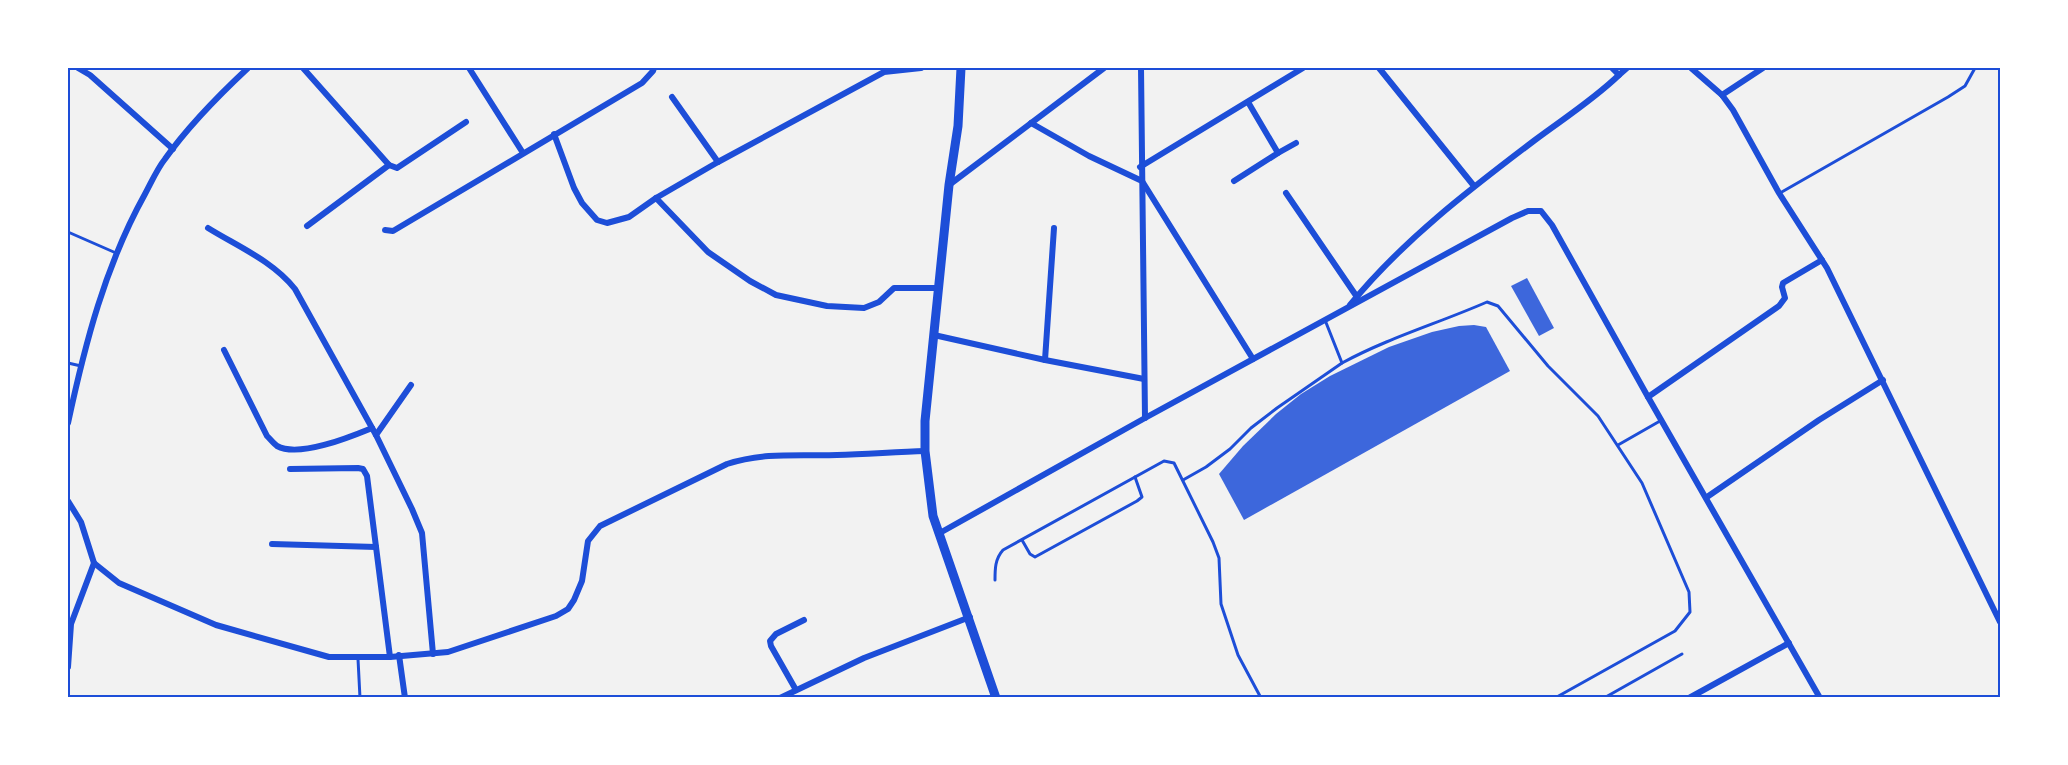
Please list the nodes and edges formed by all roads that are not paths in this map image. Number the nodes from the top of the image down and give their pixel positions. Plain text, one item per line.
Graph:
1 (78, 68) edge
2 (248, 68) edge
3 (303, 68) edge
4 (469, 68) edge
5 (654, 68) edge
6 (921, 68) edge
7 (961, 68) edge
8 (1104, 68) edge
9 (1140, 68) edge
10 (1303, 68) edge
11 (1379, 68) edge
12 (1390, 68) edge
13 (1612, 68) edge
14 (1627, 68) edge
15 (1691, 68) edge
16 (1763, 68) edge
17 (1975, 68) edge
18 (1385, 74) junction
19 (1619, 75) junction
20 (1722, 95) junction
21 (672, 97) dead end
22 (1248, 102) junction
23 (466, 122) dead end
24 (1031, 123) junction
25 (554, 134) junction
26 (1296, 142) dead end
27 (173, 148) junction
28 (522, 153) junction
29 (1278, 153) junction
30 (718, 162) junction
31 (389, 165) junction
32 (1140, 167) junction
33 (1142, 181) junction
34 (1234, 181) dead end
35 (949, 186) junction
36 (1474, 186) junction
37 (1287, 193) dead end
38 (1779, 193) junction
39 (656, 198) junction
40 (307, 226) dead end
41 (208, 228) dead end
42 (1054, 228) dead end
43 (385, 230) dead end
44 (68, 232) edge
45 (116, 253) junction
46 (1822, 260) junction
47 (939, 288) junction
48 (1357, 297) junction
49 (1347, 308) junction
50 (1325, 320) junction
51 (934, 335) junction
52 (224, 350) dead end
53 (1253, 359) junction
54 (1045, 360) junction
55 (68, 363) edge
56 (1342, 363) junction
57 (81, 366) junction
58 (1144, 379) junction
59 (1883, 380) junction
60 (411, 385) dead end
61 (1648, 397) junction
62 (1145, 418) junction
63 (1661, 420) junction
64 (68, 423) edge
65 (372, 429) junction
66 (376, 435) junction
67 (1618, 445) junction
68 (926, 451) junction
69 (291, 469) dead end
70 (1135, 477) junction
71 (1183, 480) junction
72 (1707, 497) junction
73 (68, 501) edge
74 (938, 534) junction
75 (1022, 539) junction
76 (272, 544) dead end
77 (376, 547) junction
78 (94, 563) junction
79 (995, 580) dead end
80 (970, 617) junction
81 (804, 620) dead end
82 (2001, 622) edge
83 (1789, 643) junction
84 (433, 654) junction
85 (1682, 654) dead end
86 (399, 655) junction
87 (358, 657) junction
88 (390, 657) junction
89 (68, 667) edge
90 (796, 690) junction
91 (360, 698) edge
92 (405, 698) edge
93 (780, 698) edge
94 (996, 698) edge
95 (1261, 698) edge
96 (1555, 698) edge
97 (1604, 698) edge
98 (1689, 698) edge
99 (1820, 698) edge

1 - 27 street
2 - 27 street
3 - 31 street
4 - 28 street
5 - 25 street
6 - 30 street
7 - 35 main road
8 - 24 street
9 - 32 street
10 - 22 street
11 - 18 street
12 - 18 street
13 - 19 street
14 - 19 street
15 - 20 street
16 - 20 street
17 - 38 lane
18 - 36 street
19 - 36 street
20 - 38 street
21 - 30 street
22 - 29 street
22 - 32 street
23 - 31 street
24 - 33 street
24 - 35 street
25 - 28 street
25 - 39 street
26 - 29 street
27 - 45 street
28 - 43 street
29 - 34 street
30 - 39 street
31 - 40 street
32 - 33 street
33 - 53 street
33 - 58 street
35 - 47 main road
36 - 48 street
37 - 48 street
38 - 46 street
39 - 47 street
41 - 65 street
42 - 54 street
44 - 45 lane
45 - 57 street
46 - 59 street
46 - 61 street
47 - 51 main road
48 - 49 street
49 - 50 street
49 - 61 street
50 - 53 street
50 - 56 lane
51 - 54 street
51 - 68 main road
52 - 65 street
53 - 62 street
54 - 58 street
55 - 57 lane
56 - 67 lane
56 - 71 lane
57 - 64 street
58 - 62 street
59 - 72 street
59 - 82 street
60 - 66 street
61 - 63 street
62 - 74 street
63 - 67 lane
63 - 72 street
65 - 66 street
66 - 84 street
67 - 96 lane
68 - 74 main road
68 - 84 street
69 - 77 street
70 - 71 lane
70 - 75 lane
70 - 75 lane
71 - 95 lane
72 - 83 street
73 - 78 street
74 - 80 main road
75 - 79 lane
76 - 77 street
77 - 88 street
78 - 87 street
78 - 89 street
80 - 90 street
80 - 94 main road
81 - 90 street
83 - 98 street
83 - 99 street
84 - 86 street
85 - 97 lane
86 - 88 street
86 - 92 street
87 - 88 street
87 - 91 lane
90 - 93 street

